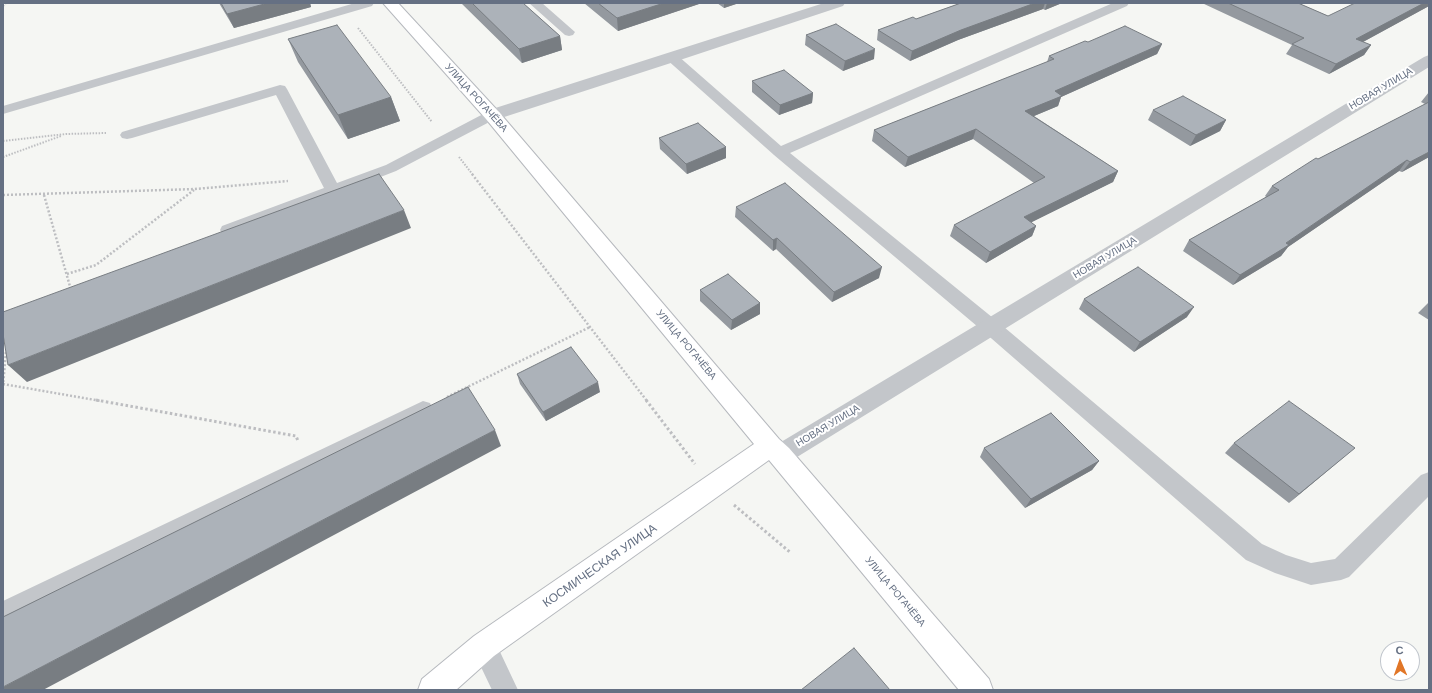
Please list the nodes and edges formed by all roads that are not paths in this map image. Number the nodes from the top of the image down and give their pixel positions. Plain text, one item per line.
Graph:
1 (368, 3) edge
2 (390, 3) edge
3 (535, 3) edge
4 (838, 3) edge
5 (1123, 3) edge
6 (569, 32) dead end
7 (672, 58) junction
8 (1429, 60) edge
9 (3, 110) edge
10 (492, 115) junction
11 (132, 133) road end
12 (779, 152) junction
13 (330, 184) junction
14 (217, 234) edge
15 (991, 327) junction
16 (423, 409) edge
17 (775, 451) junction
18 (1429, 482) edge
19 (3, 614) edge
20 (484, 646) junction
21 (433, 690) edge
22 (505, 690) edge
23 (978, 690) edge

1 - 9 lane
2 - 10 street, УЛИЦА РОГАЧЁВА
3 - 6 lane
4 - 7 street
5 - 12 lane
7 - 10 street
7 - 12 lane
8 - 15 street, НОВАЯ УЛИЦА
10 - 13 lane
10 - 17 street, УЛИЦА РОГАЧЁВА
11 - 13 lane
12 - 15 lane
13 - 14 lane
15 - 17 street, НОВАЯ УЛИЦА
15 - 18 lane
16 - 19 lane
17 - 20 street, КОСМИЧЕСКАЯ УЛИЦА
17 - 23 street, УЛИЦА РОГАЧЁВА
20 - 21 street, КОСМИЧЕСКАЯ УЛИЦА
20 - 22 lane

